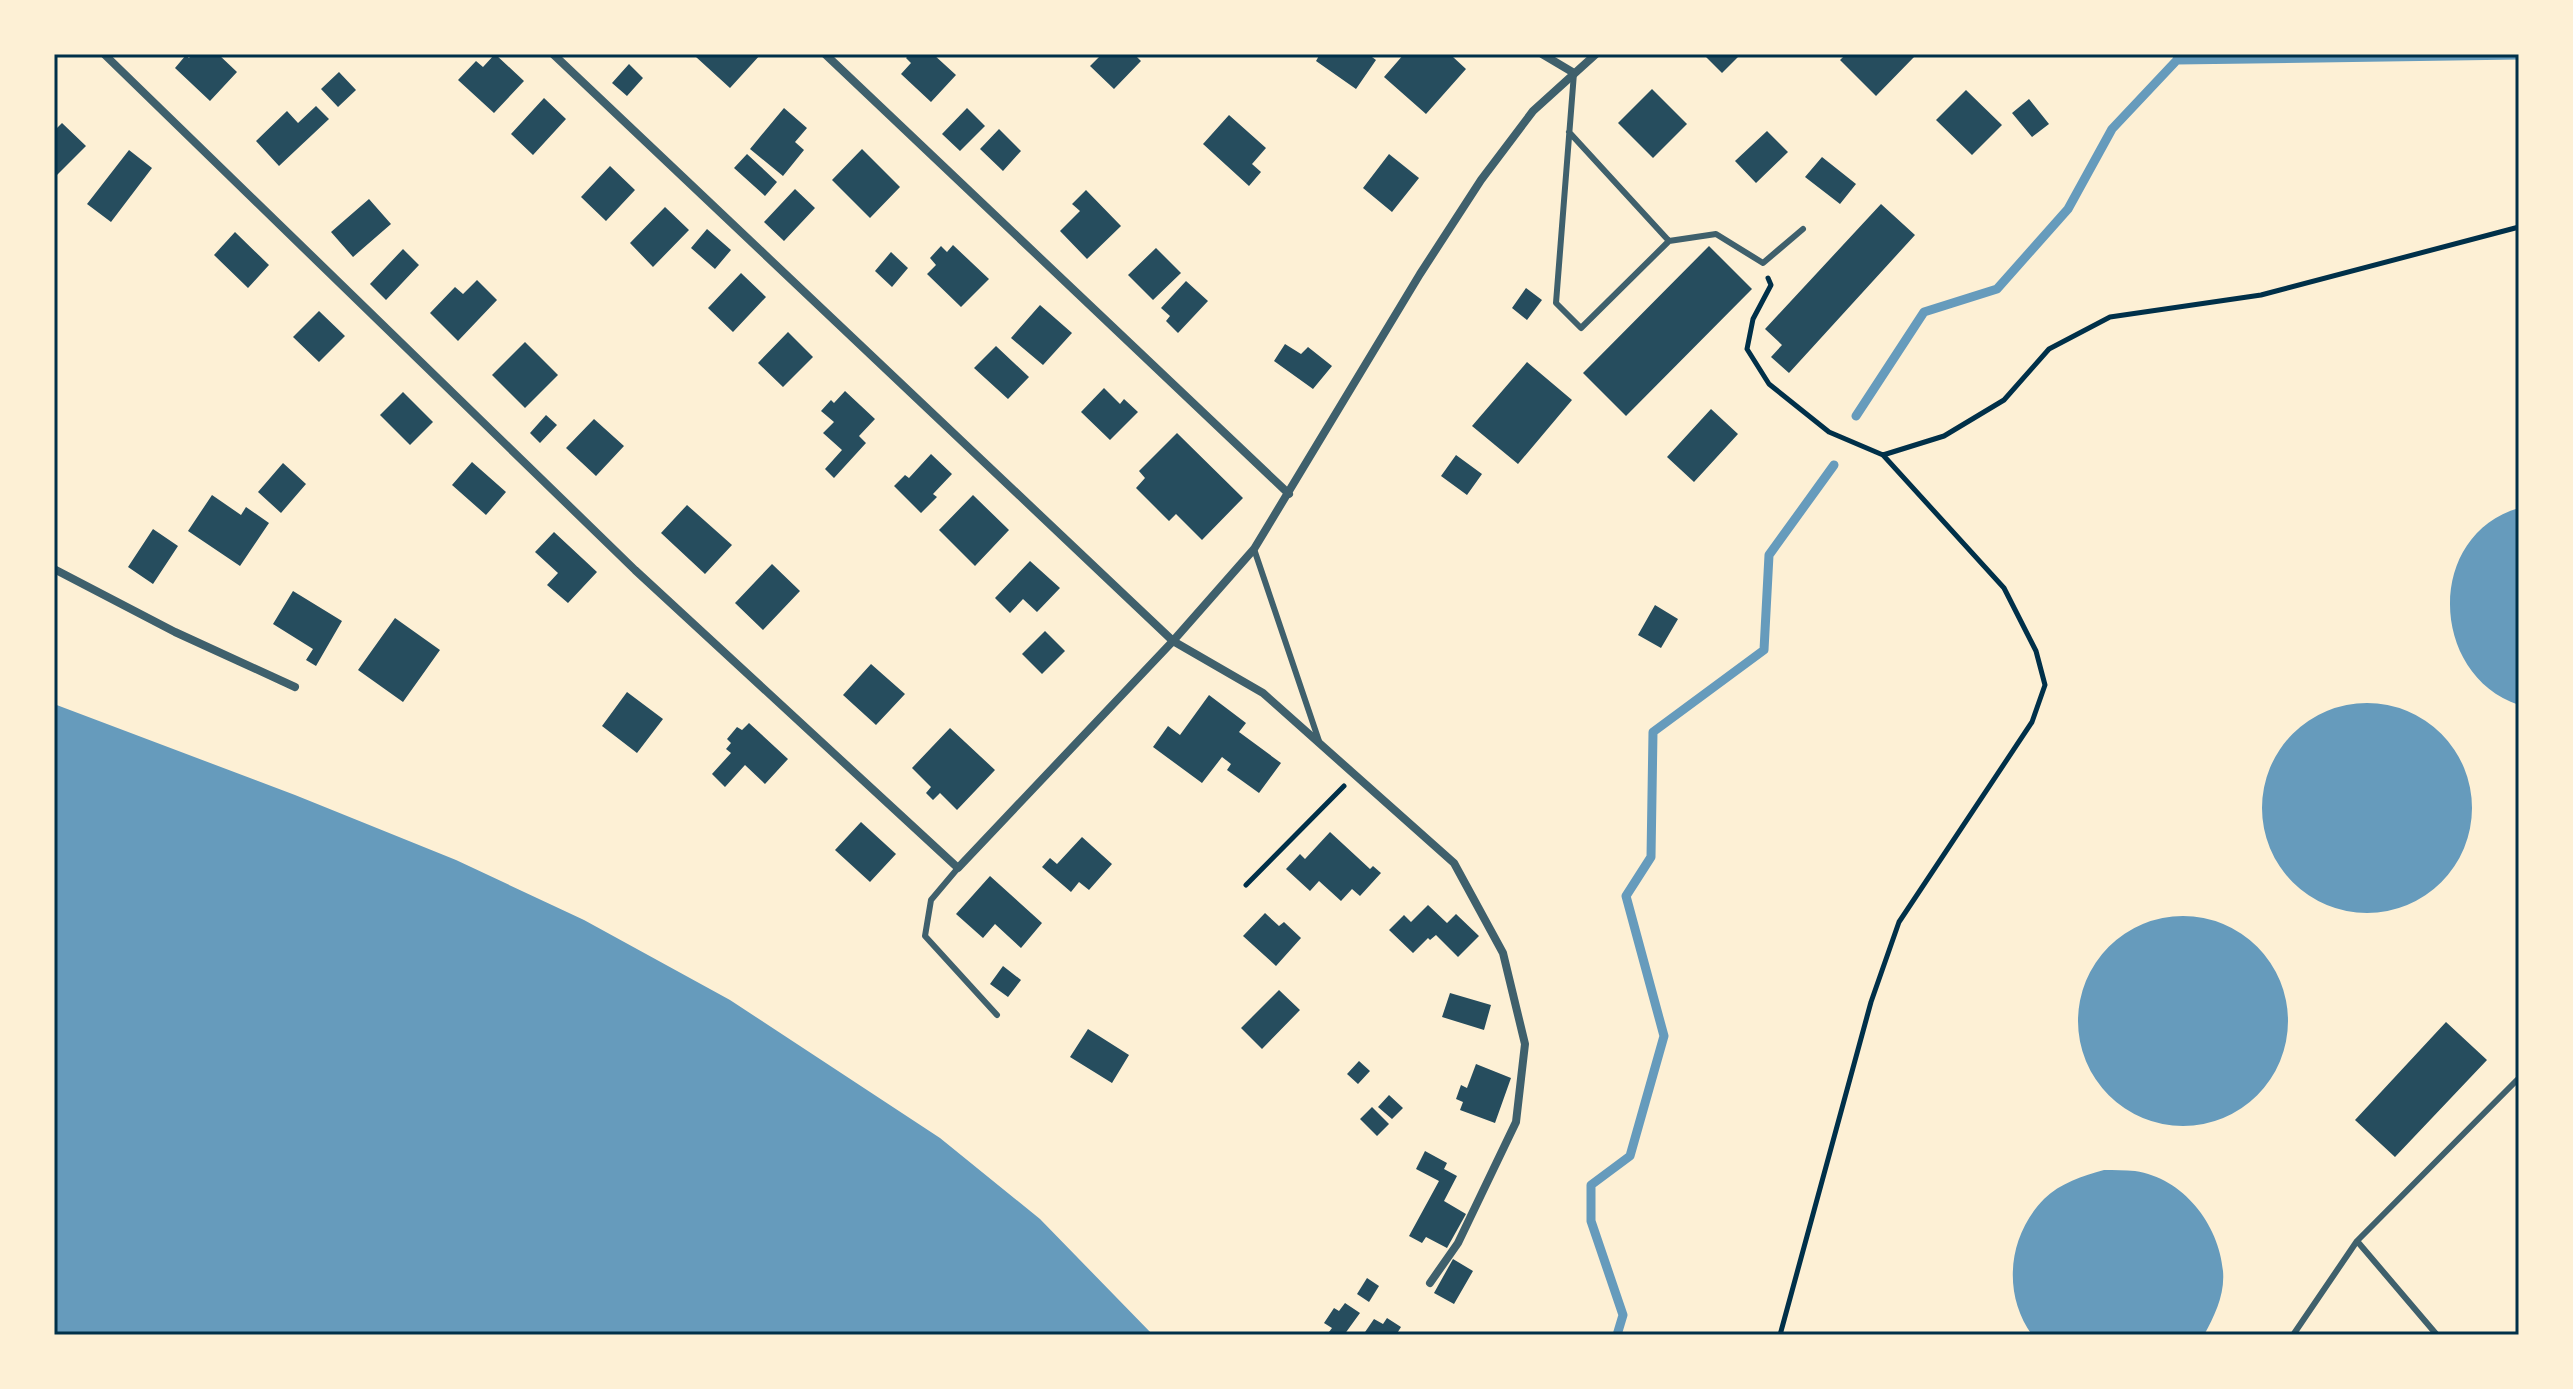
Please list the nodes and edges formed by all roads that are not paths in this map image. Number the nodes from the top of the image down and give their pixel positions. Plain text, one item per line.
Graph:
1 (104, 54) edge
2 (553, 54) edge
3 (825, 54) edge
4 (1542, 54) edge
5 (1596, 54) edge
6 (1574, 73) junction
7 (1569, 132) junction
8 (1803, 229) dead end
9 (1669, 241) junction
10 (1289, 494) junction
11 (1254, 549) junction
12 (54, 569) edge
13 (1173, 641) junction
14 (295, 687) dead end
15 (1319, 741) junction
16 (958, 868) junction
17 (997, 1015) dead end
18 (2519, 1078) edge
19 (2357, 1241) junction
20 (1430, 1283) dead end
21 (2293, 1335) edge
22 (2437, 1335) edge

1 - 16 street
2 - 13 street
3 - 10 street
4 - 6 street
5 - 6 street
6 - 7 lane
6 - 10 street
7 - 9 lane
7 - 9 lane
8 - 9 lane
10 - 11 street
11 - 13 street
11 - 15 lane
12 - 14 street
13 - 15 street
13 - 16 street
15 - 20 street
16 - 17 lane
18 - 19 lane
19 - 21 lane
19 - 22 lane

